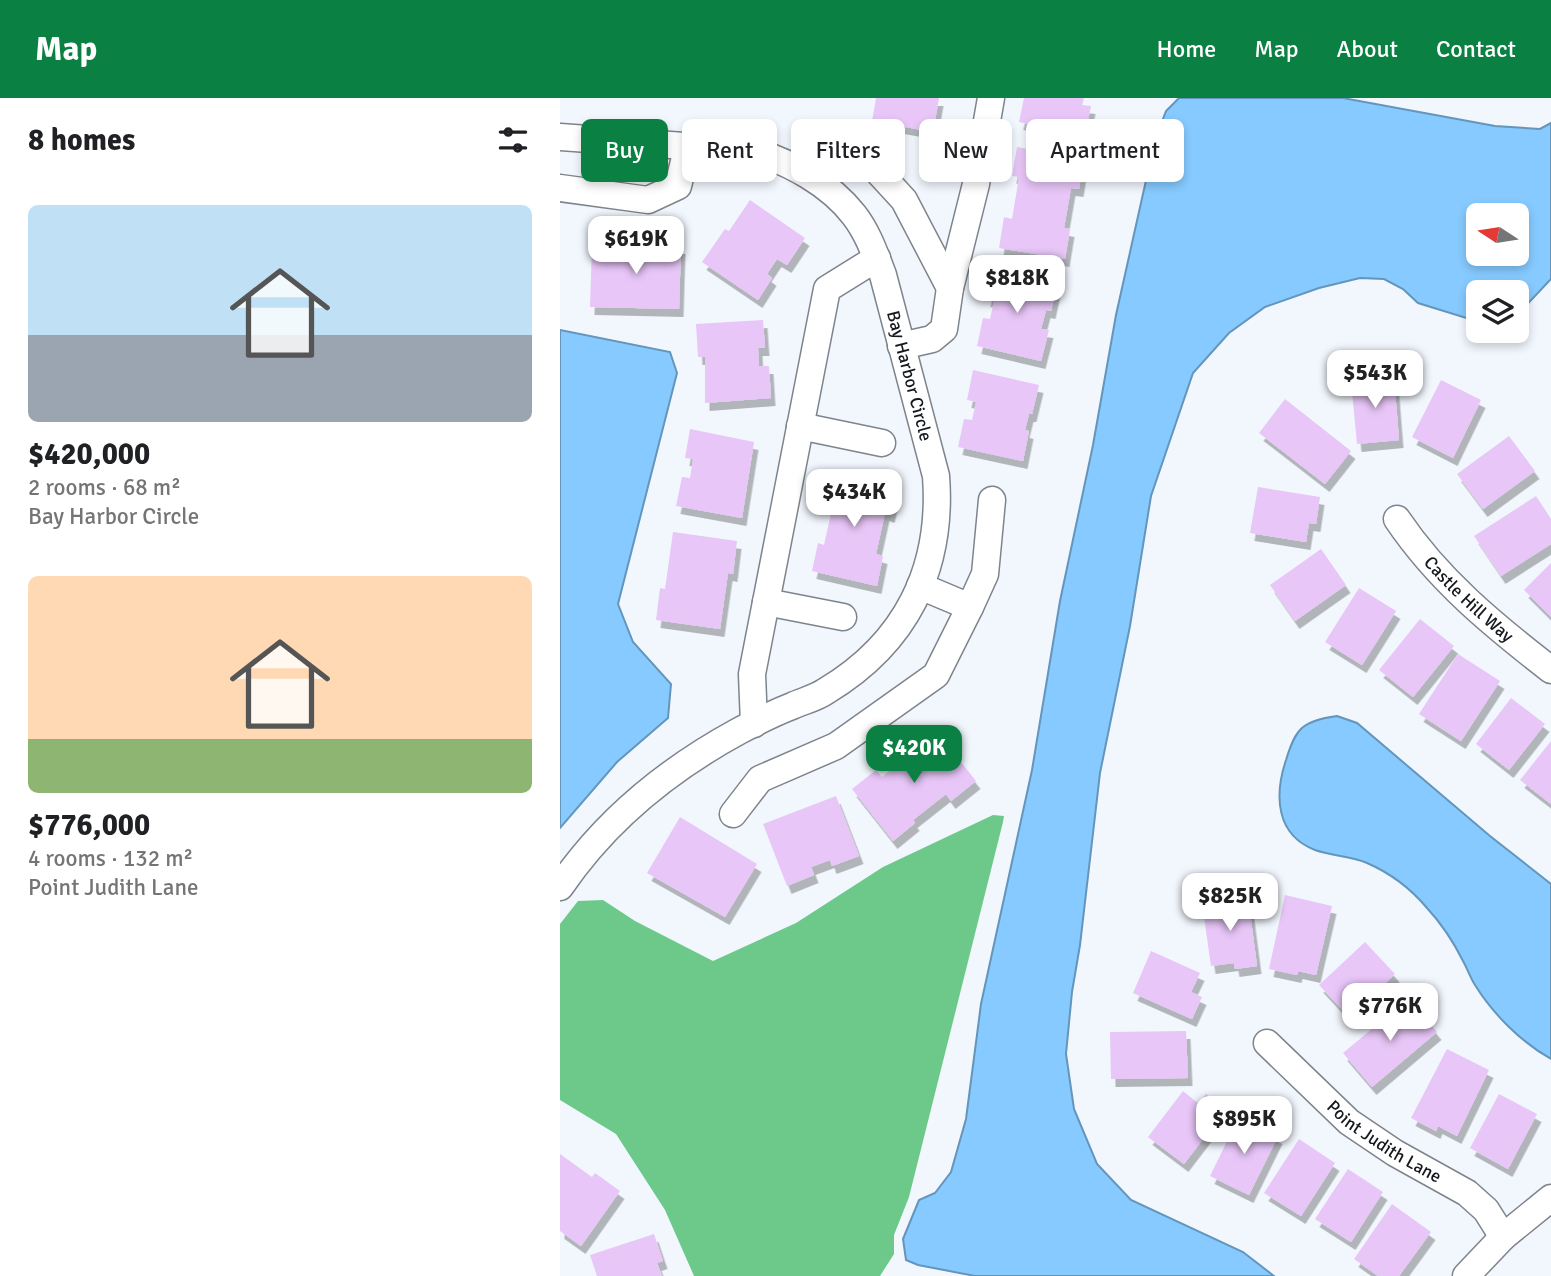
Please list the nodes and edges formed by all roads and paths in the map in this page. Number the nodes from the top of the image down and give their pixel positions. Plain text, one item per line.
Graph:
1 (992, 98) edge
2 (560, 137) edge
3 (682, 145) edge
4 (777, 158) edge
5 (682, 170) edge
6 (887, 182) edge
7 (560, 188) edge
8 (877, 258) junction
9 (950, 288) junction
10 (901, 346) junction
11 (800, 426) junction
12 (882, 443) dead end
13 (992, 500) dead end
14 (1397, 519) dead end
15 (920, 586) junction
16 (766, 602) junction
17 (970, 607) junction
18 (843, 617) dead end
19 (1551, 670) edge
20 (754, 724) junction
21 (733, 814) dead end
22 (560, 887) edge
23 (1267, 1043) dead end
24 (1551, 1198) edge
25 (1503, 1237) junction
26 (1466, 1276) edge

1 - 9 street
2 - 3 street, Bay Harbor Circle
4 - 8 street, Bay Harbor Circle
5 - 7 street
6 - 9 street
8 - 10 street, Bay Harbor Circle
8 - 11 street
9 - 10 street
10 - 15 street, Bay Harbor Circle
11 - 12 street
11 - 16 street
13 - 17 street
14 - 19 street, Castle Hill Way
15 - 17 street
15 - 20 street, Bay Harbor Circle
16 - 18 street
16 - 20 street
17 - 21 street
20 - 22 street, Bay Harbor Circle
23 - 25 street, Point Judith Lane
24 - 25 street
25 - 26 street

